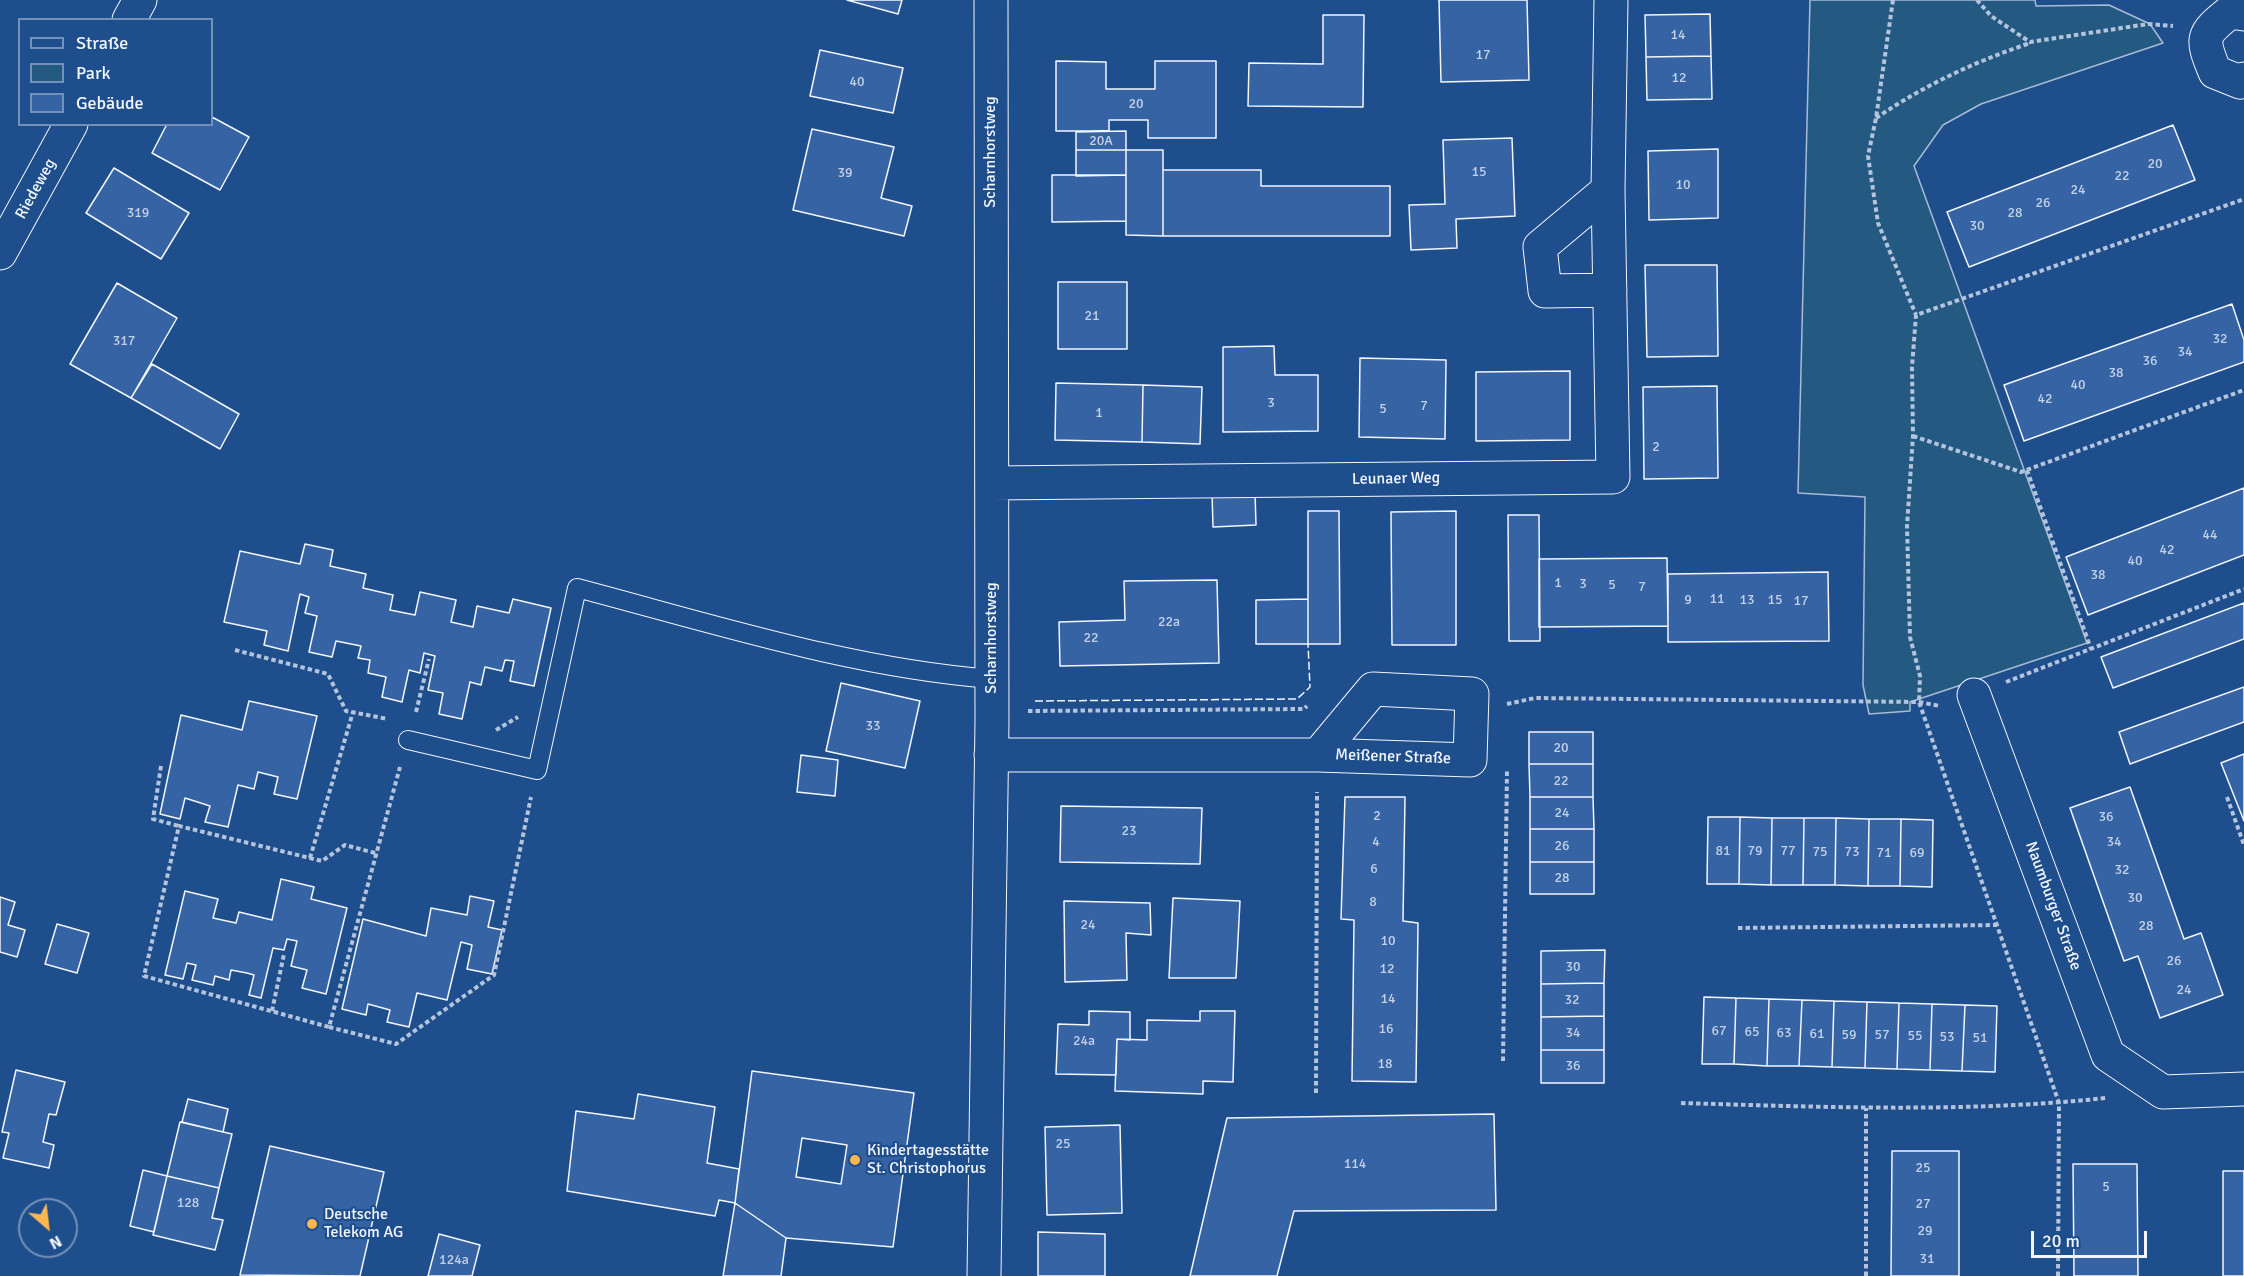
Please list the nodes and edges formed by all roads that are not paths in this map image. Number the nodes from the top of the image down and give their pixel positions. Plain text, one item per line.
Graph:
1 (140, 0) edge
2 (991, 0) edge
3 (1611, 0) edge
4 (2244, 14) edge
5 (130, 18) edge
6 (2244, 79) edge
7 (70, 126) edge
8 (1608, 190) junction
9 (0, 253) edge
10 (1610, 290) junction
11 (992, 483) junction
12 (992, 679) junction
13 (1974, 695) road end
14 (411, 733) road end
15 (991, 755) junction
16 (1318, 755) junction
17 (2244, 1089) edge
18 (984, 1276) edge

1 - 5 street
2 - 11 street, Scharnhorstweg
3 - 8 street, Leunaer Weg
4 - 6 street
7 - 9 street, Riedeweg
8 - 10 street, Leunaer Weg
8 - 10 street
10 - 11 street, Leunaer Weg
11 - 12 street, Scharnhorstweg
12 - 14 lane
12 - 15 street, Scharnhorstweg
13 - 17 street, Naumburger Straße
15 - 16 street, Meißener Straße
15 - 18 street, Scharnhorstweg
16 - 16 street, Meißener Straße

